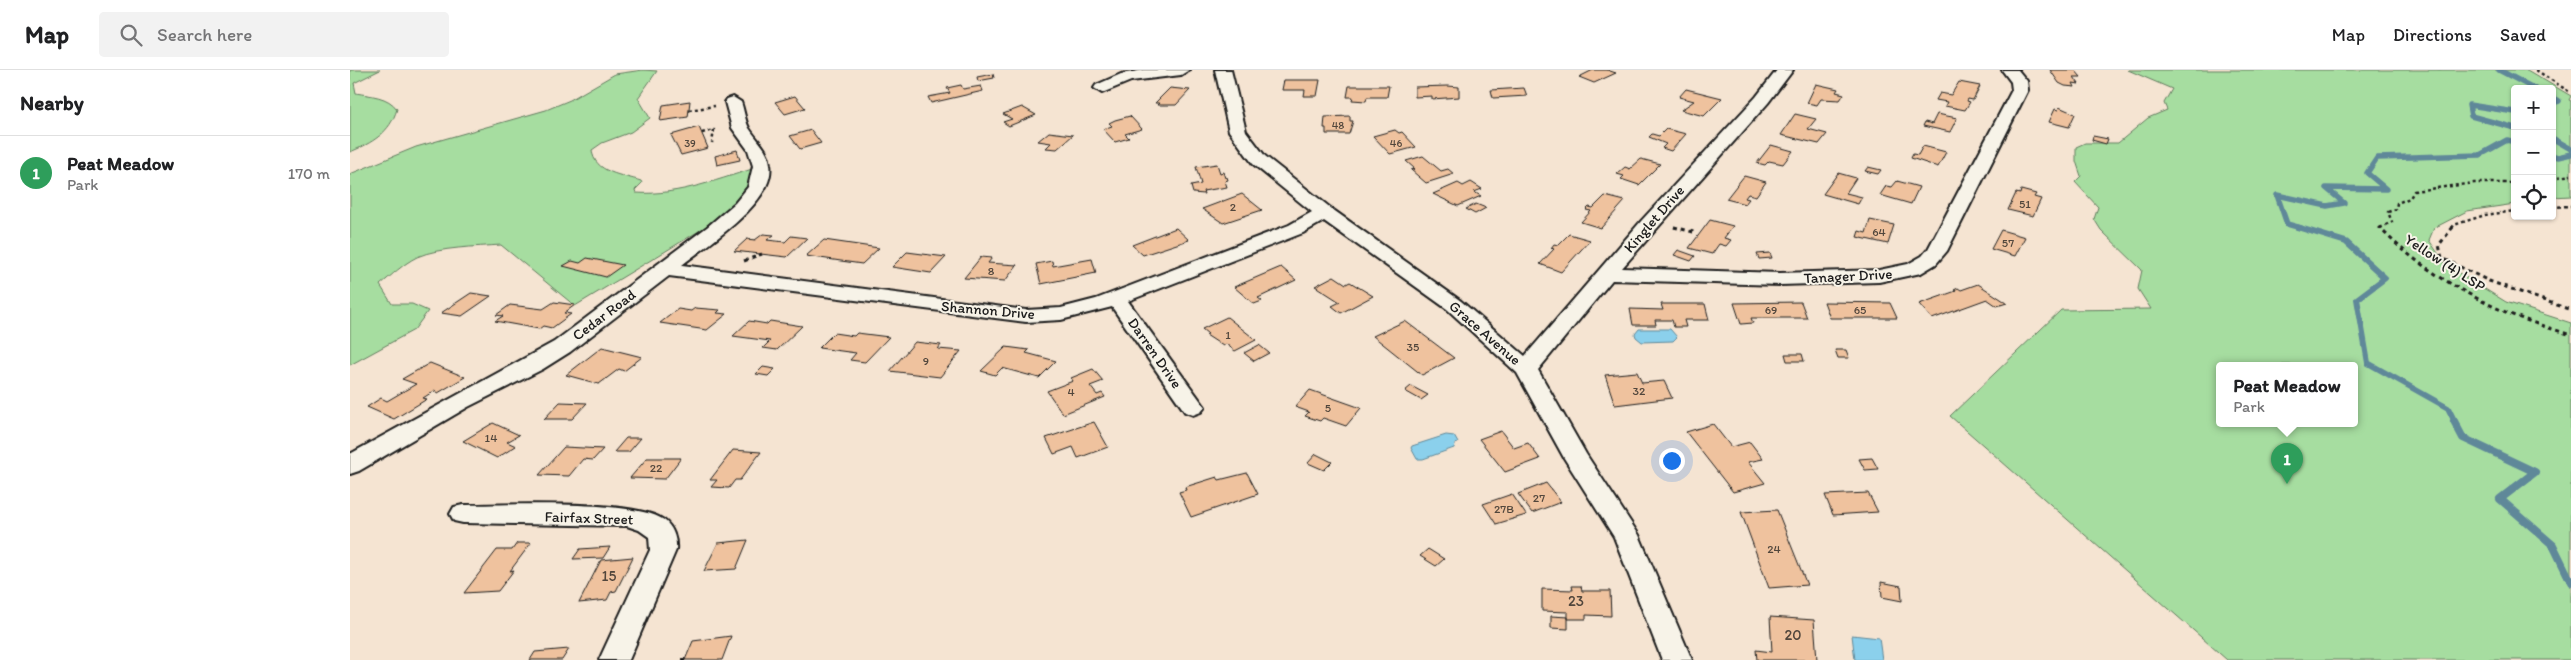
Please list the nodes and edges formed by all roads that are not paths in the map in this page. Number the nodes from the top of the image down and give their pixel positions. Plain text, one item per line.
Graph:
1 (1181, 70) edge
2 (1223, 70) edge
3 (1784, 70) edge
4 (2010, 70) edge
5 (1102, 88) dead end
6 (724, 104) road end
7 (1325, 213) junction
8 (665, 269) junction
9 (1608, 274) junction
10 (1116, 298) junction
11 (1526, 369) junction
12 (1193, 407) dead end
13 (350, 465) edge
14 (463, 514) dead end
15 (614, 660) edge
16 (1678, 660) edge

1 - 5 street
2 - 7 street, Grace Avenue
3 - 9 street, Kinglet Drive
4 - 9 street, Tanager Drive
6 - 8 street, Cedar Road
7 - 10 street, Shannon Drive
7 - 11 street, Grace Avenue
8 - 10 street, Shannon Drive
8 - 13 street, Cedar Road
9 - 11 street, Kinglet Drive
10 - 12 street, Darren Drive
11 - 16 street, Grace Avenue
14 - 15 street, Fairfax Street

